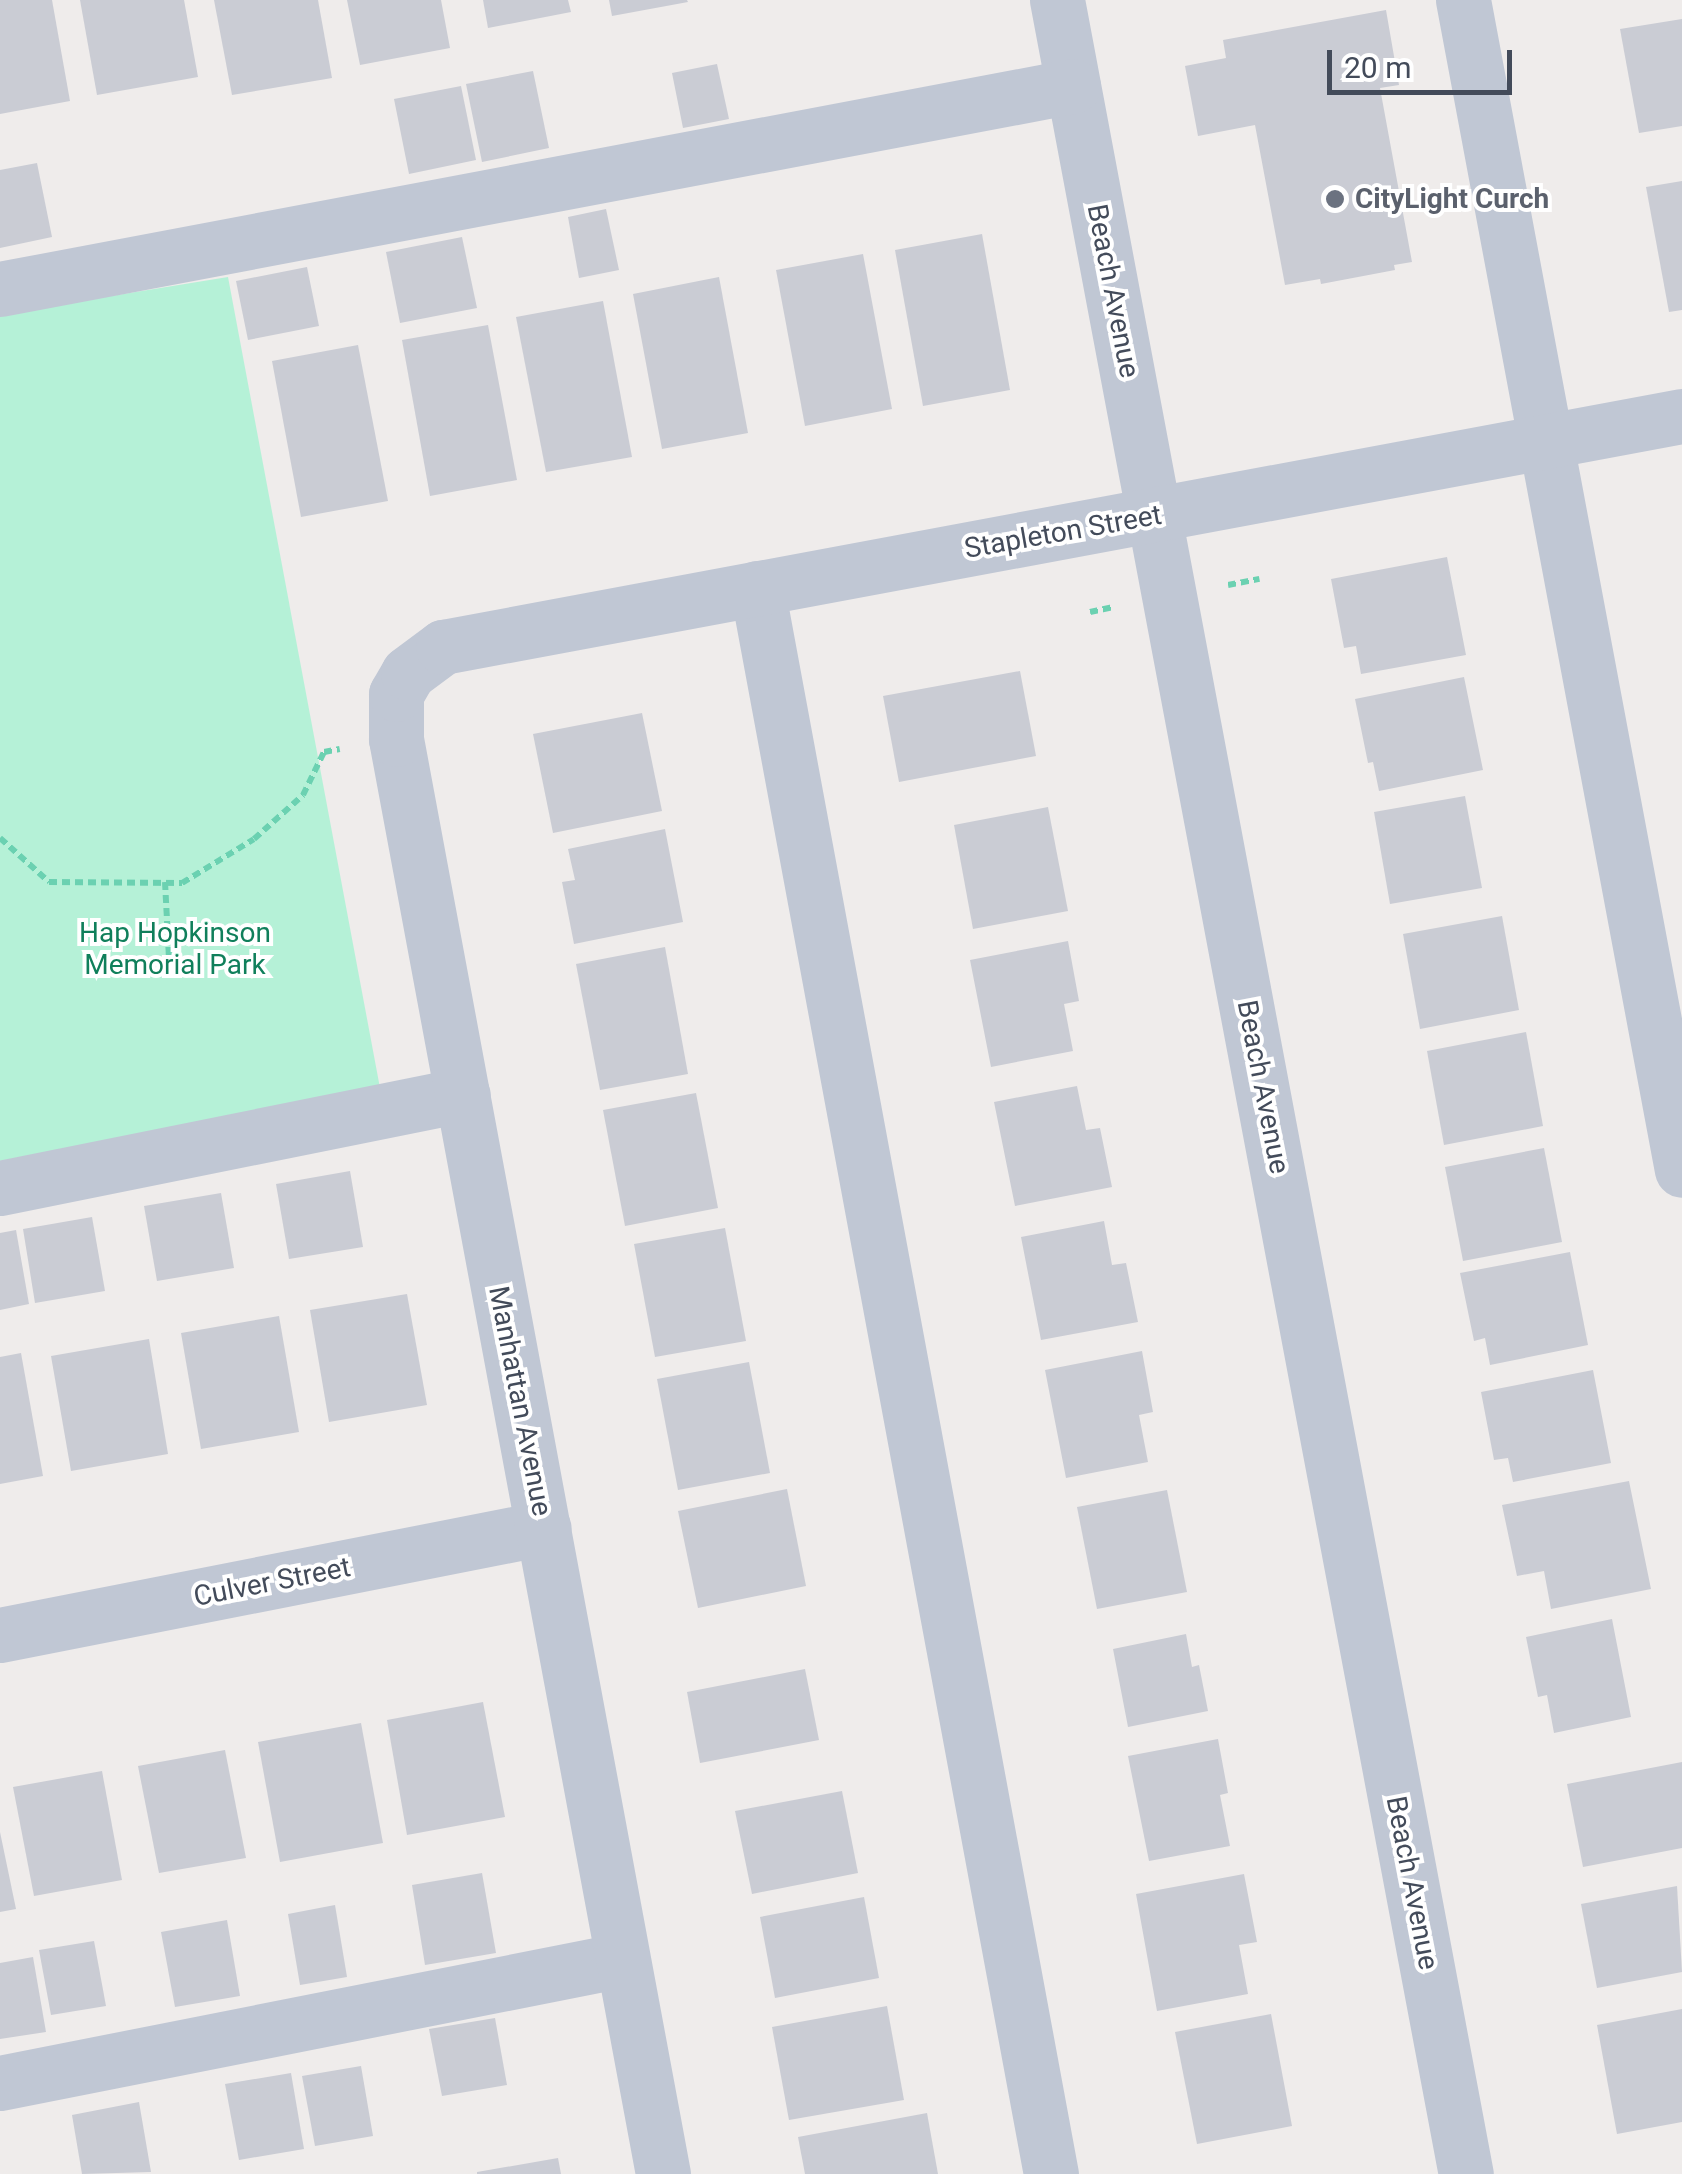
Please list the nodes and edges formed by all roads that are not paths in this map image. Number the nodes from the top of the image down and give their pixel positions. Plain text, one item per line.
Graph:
1 (1057, 0) edge
2 (1463, 0) edge
3 (1073, 86) junction
4 (0, 289) edge
5 (1682, 416) edge
6 (1546, 441) junction
7 (1157, 514) junction
8 (757, 588) junction
9 (443, 647) joint
10 (463, 1095) junction
11 (1682, 1170) edge
12 (0, 1188) edge
13 (544, 1528) junction
14 (0, 1635) edge
15 (622, 1960) junction
16 (0, 2082) edge
17 (662, 2174) edge
18 (1051, 2174) edge
19 (1466, 2174) edge

1 - 3 street, Beach Avenue
2 - 6 street
3 - 4 street
3 - 7 street, Beach Avenue
5 - 6 street, Stapleton Street
6 - 7 street, Stapleton Street
6 - 11 street
7 - 8 street, Stapleton Street
7 - 19 street, Beach Avenue
8 - 9 street, Stapleton Street
8 - 18 street
9 - 10 street, Manhattan Avenue
10 - 12 street
10 - 13 street, Manhattan Avenue
13 - 14 street, Culver Street
13 - 15 street, Manhattan Avenue
15 - 16 street
15 - 17 street, Manhattan Avenue

